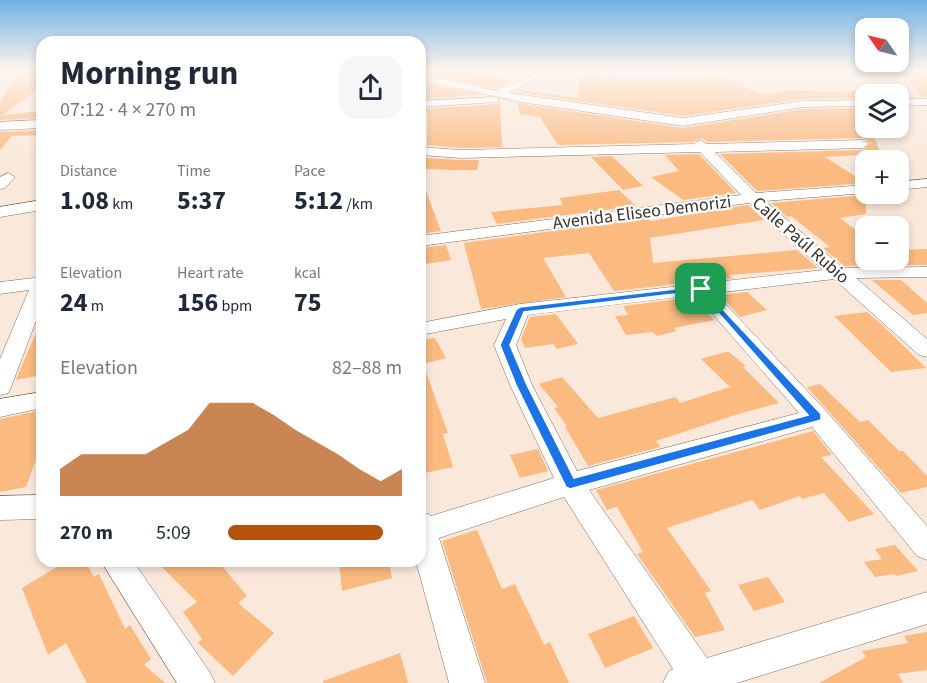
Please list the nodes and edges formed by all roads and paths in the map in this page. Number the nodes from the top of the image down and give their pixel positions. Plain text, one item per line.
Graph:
1 (483, 101) edge
2 (534, 101) edge
3 (909, 102) edge
4 (927, 102) edge
5 (855, 103) edge
6 (426, 104) edge
7 (683, 122) junction
8 (36, 124) edge
9 (0, 126) edge
10 (863, 144) dead end
11 (705, 150) junction
12 (426, 152) edge
13 (927, 183) edge
14 (909, 185) edge
15 (855, 190) edge
16 (752, 198) junction
17 (36, 206) edge
18 (0, 212) edge
19 (426, 240) edge
20 (841, 273) junction
21 (927, 273) edge
22 (36, 283) edge
23 (0, 288) edge
24 (701, 289) junction
25 (36, 295) edge
26 (520, 310) junction
27 (426, 328) edge
28 (927, 350) edge
29 (0, 387) edge
30 (36, 401) edge
31 (0, 408) edge
32 (817, 417) junction
33 (570, 484) junction
34 (36, 507) edge
35 (0, 508) edge
36 (426, 525) edge
37 (426, 543) edge
38 (927, 547) edge
39 (120, 567) edge
40 (927, 608) edge
41 (690, 680) edge
42 (197, 683) edge
43 (467, 683) edge

1 - 6 street
2 - 7 street
3 - 4 street
5 - 7 street
7 - 11 street, Calle Paúl Rubio
8 - 9 street
10 - 11 street
11 - 12 street
11 - 16 street, Calle Paúl Rubio
13 - 14 street
15 - 16 street, Avenida Eliseo Demorizi
16 - 19 street, Avenida Eliseo Demorizi
16 - 20 street, Calle Paúl Rubio
17 - 18 street
20 - 21 street
20 - 24 street
20 - 28 street, Calle Paúl Rubio
22 - 23 street
24 - 26 street
24 - 32 street
25 - 29 street
26 - 27 street
26 - 33 street
30 - 31 street
32 - 33 street
32 - 38 street
33 - 36 street
33 - 41 street
34 - 35 street
37 - 43 street
39 - 42 street
40 - 41 street

